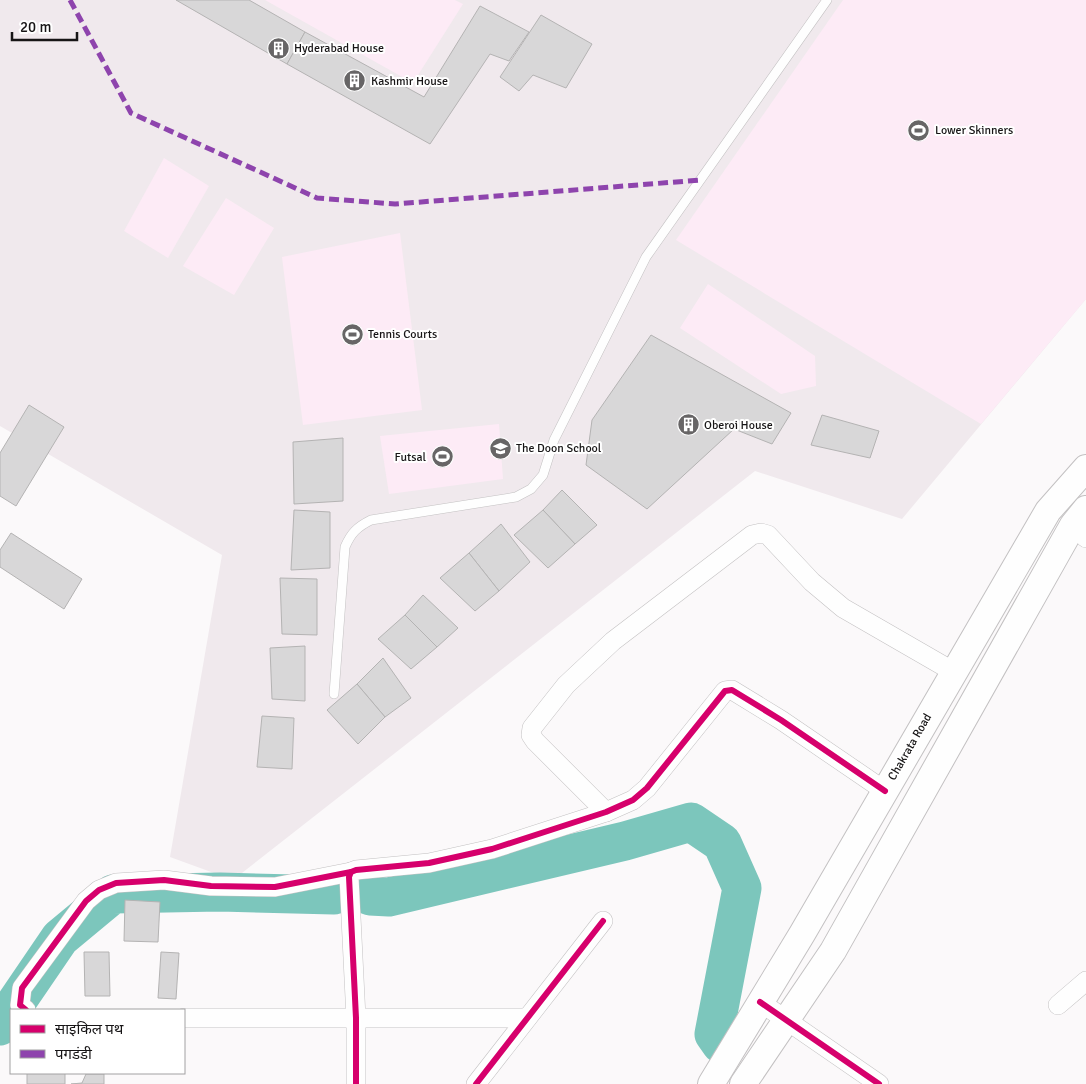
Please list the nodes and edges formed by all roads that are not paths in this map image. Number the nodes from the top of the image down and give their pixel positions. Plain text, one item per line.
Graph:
1 (827, 0) edge
2 (1086, 468) edge
3 (1082, 524) edge
4 (954, 672) junction
5 (334, 694) dead end
6 (885, 791) junction
7 (606, 812) junction
8 (351, 872) junction
9 (602, 921) dead end
10 (1086, 981) edge
11 (22, 999) edge
12 (760, 1002) junction
13 (1058, 1005) dead end
14 (185, 1018) edge
15 (356, 1018) junction
16 (527, 1018) junction
17 (786, 1019) junction
18 (356, 1084) edge
19 (476, 1084) edge
20 (711, 1084) edge
21 (743, 1084) edge
22 (879, 1084) edge

1 - 5 lane
2 - 4 main road, Chakrata Road
3 - 17 main road
4 - 6 main road, Chakrata Road
4 - 7 street
6 - 7 street
6 - 12 main road, Chakrata Road
7 - 8 street
8 - 11 street
8 - 15 street
9 - 16 street
10 - 13 street
12 - 17 street
12 - 20 main road, Chakrata Road
14 - 15 street
15 - 16 street
15 - 18 street
16 - 19 street
17 - 21 main road
17 - 22 street

